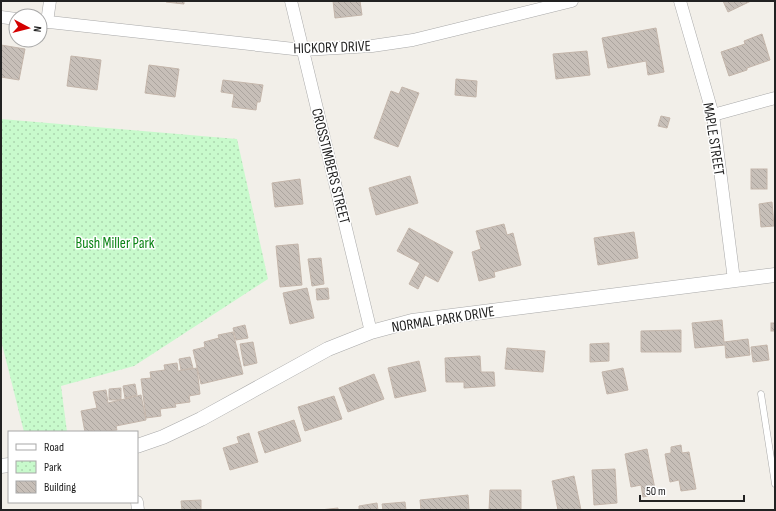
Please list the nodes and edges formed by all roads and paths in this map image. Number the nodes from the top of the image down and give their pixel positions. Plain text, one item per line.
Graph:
1 (291, 1) edge
2 (572, 1) edge
3 (680, 1) edge
4 (48, 22) edge
5 (303, 50) junction
6 (775, 98) edge
7 (713, 115) junction
8 (775, 275) edge
9 (734, 280) junction
10 (371, 332) junction
11 (761, 394) dead end
12 (138, 446) edge
13 (775, 484) edge

1 - 5 street, CROSSTIMBERS STREET
2 - 5 street, HICKORY DRIVE
3 - 7 street, MAPLE STREET
4 - 5 street, HICKORY DRIVE
5 - 10 street, CROSSTIMBERS STREET
6 - 7 street
7 - 9 street, MAPLE STREET
8 - 9 street, NORMAL PARK DRIVE
9 - 10 street, NORMAL PARK DRIVE
10 - 12 street, NORMAL PARK DRIVE
11 - 13 lane

